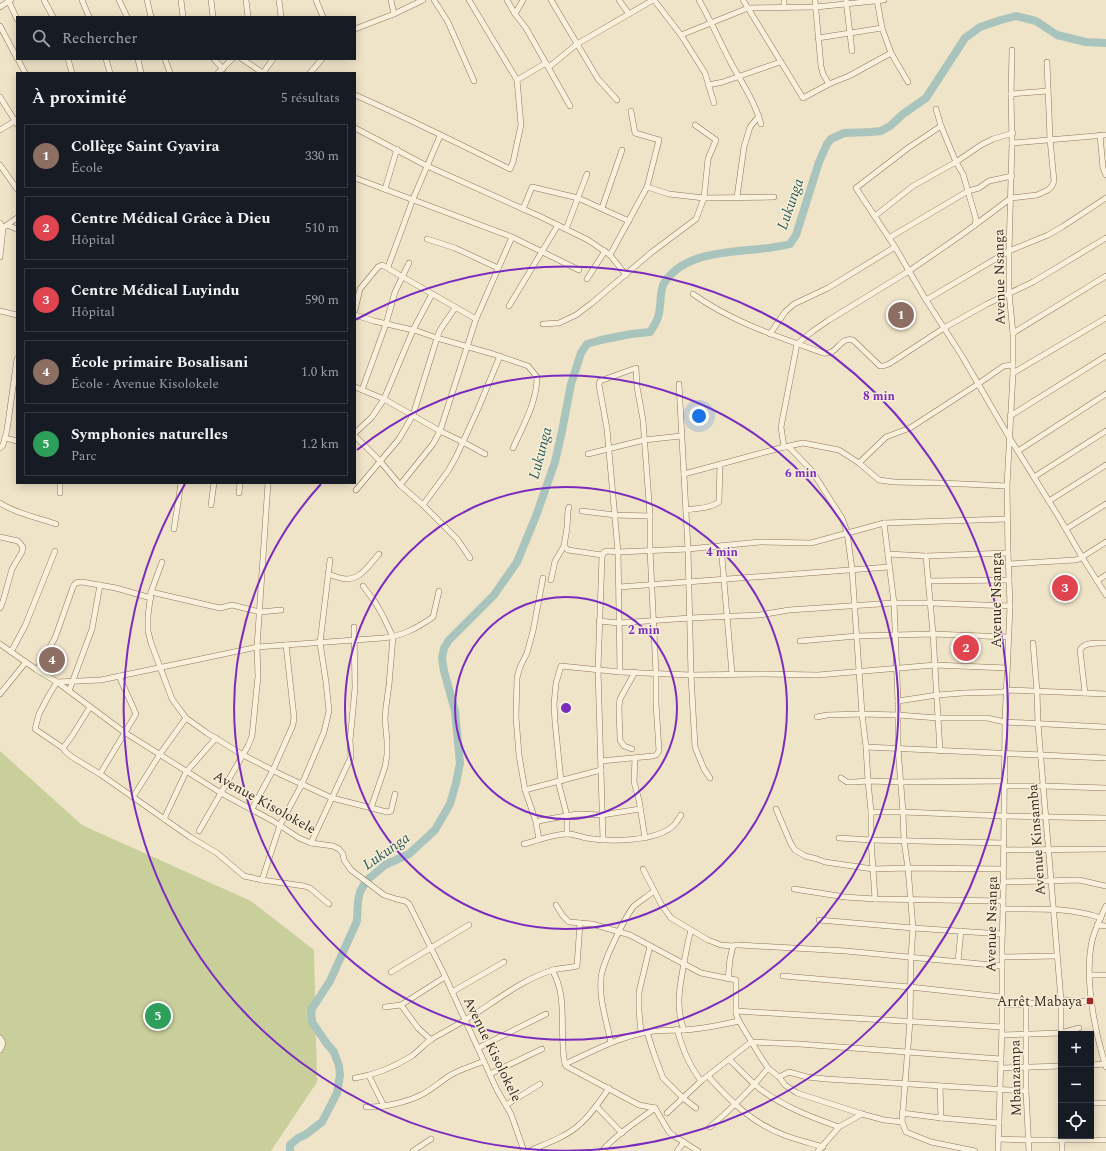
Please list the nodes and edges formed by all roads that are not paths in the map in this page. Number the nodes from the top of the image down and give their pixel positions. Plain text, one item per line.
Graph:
1 (9, 0) edge
2 (44, 0) edge
3 (82, 0) edge
4 (119, 0) edge
5 (147, 0) edge
6 (181, 0) edge
7 (211, 0) edge
8 (246, 0) edge
9 (279, 0) edge
10 (316, 0) edge
11 (391, 0) edge
12 (423, 0) edge
13 (434, 0) edge
14 (470, 0) edge
15 (507, 0) edge
16 (523, 0) edge
17 (551, 0) edge
18 (619, 0) edge
19 (653, 0) edge
20 (699, 0) edge
21 (743, 0) edge
22 (784, 0) edge
23 (815, 0) edge
24 (884, 0) edge
25 (877, 1) edge
26 (847, 2) edge
27 (0, 7) edge
28 (816, 7) junction
29 (748, 8) junction
30 (784, 8) junction
31 (394, 14) junction
32 (515, 14) junction
33 (629, 14) junction
34 (52, 16) edge
35 (89, 16) edge
36 (127, 16) edge
37 (151, 16) edge
38 (183, 16) edge
39 (213, 16) edge
40 (248, 16) edge
41 (281, 16) edge
42 (323, 16) edge
43 (16, 17) edge
44 (712, 23) junction
45 (0, 26) edge
46 (882, 28) junction
47 (356, 29) edge
48 (850, 33) junction
49 (681, 35) junction
50 (818, 38) junction
51 (576, 44) junction
52 (1012, 50) dead end
53 (852, 51) dead end
54 (891, 53) junction
55 (16, 55) edge
56 (18, 60) edge
57 (68, 60) edge
58 (106, 60) edge
59 (138, 60) edge
60 (165, 60) edge
61 (215, 60) edge
62 (231, 60) edge
63 (244, 60) edge
64 (272, 60) edge
65 (321, 60) edge
66 (780, 62) junction
67 (1047, 62) dead end
68 (548, 65) junction
69 (223, 68) junction
70 (24, 72) edge
71 (72, 72) edge
72 (110, 72) edge
73 (141, 72) edge
74 (170, 72) edge
75 (219, 72) edge
76 (262, 72) edge
77 (264, 72) edge
78 (311, 72) edge
79 (739, 77) junction
80 (517, 80) junction
81 (474, 81) dead end
82 (908, 82) dead end
83 (829, 84) junction
84 (708, 85) junction
85 (1048, 91) junction
86 (1011, 94) junction
87 (356, 95) edge
88 (0, 97) edge
89 (617, 100) dead end
90 (714, 103) dead end
91 (570, 106) dead end
92 (936, 109) dead end
93 (631, 111) dead end
94 (759, 116) junction
95 (16, 122) edge
96 (761, 124) dead end
97 (695, 125) dead end
98 (942, 126) junction
99 (356, 128) edge
100 (0, 130) edge
101 (1013, 133) junction
102 (1100, 135) junction
103 (1106, 135) edge
104 (440, 136) junction
105 (1050, 139) junction
106 (1012, 143) junction
107 (397, 149) junction
108 (622, 150) dead end
109 (956, 162) junction
110 (427, 166) junction
111 (1, 169) edge
112 (587, 174) dead end
113 (1012, 176) junction
114 (1106, 176) edge
115 (356, 178) edge
116 (647, 187) junction
117 (16, 188) edge
118 (385, 189) junction
119 (968, 191) junction
120 (737, 197) junction
121 (578, 198) junction
122 (704, 198) junction
123 (774, 198) dead end
124 (1011, 198) junction
125 (1106, 198) edge
126 (413, 199) junction
127 (602, 208) junction
128 (523, 209) junction
129 (875, 216) junction
130 (16, 219) edge
131 (629, 221) junction
132 (975, 224) junction
133 (558, 225) junction
134 (2, 226) edge
135 (16, 229) edge
136 (566, 229) junction
137 (512, 237) junction
138 (428, 238) dead end
139 (889, 238) junction
140 (1106, 238) edge
141 (895, 247) junction
142 (605, 251) junction
143 (1009, 251) junction
144 (542, 252) junction
145 (610, 255) junction
146 (0, 257) edge
147 (410, 263) dead end
148 (388, 267) junction
149 (498, 268) junction
150 (579, 270) dead end
151 (909, 271) junction
152 (626, 275) junction
153 (403, 276) junction
154 (1106, 276) edge
155 (586, 279) dead end
156 (1010, 293) junction
157 (432, 294) junction
158 (694, 294) dead end
159 (926, 300) junction
160 (356, 306) edge
161 (509, 306) dead end
162 (455, 308) junction
163 (0, 311) edge
164 (16, 314) edge
165 (356, 315) edge
166 (1106, 318) edge
167 (476, 319) junction
168 (386, 324) junction
169 (543, 324) dead end
170 (944, 328) junction
171 (413, 330) junction
172 (1013, 333) junction
173 (770, 334) junction
174 (437, 338) junction
175 (797, 344) junction
176 (467, 347) junction
177 (500, 356) junction
178 (1106, 356) edge
179 (1013, 365) junction
180 (16, 366) edge
181 (1013, 373) junction
182 (679, 384) dead end
183 (978, 384) junction
184 (356, 387) edge
185 (362, 390) junction
186 (1106, 394) edge
187 (384, 399) junction
188 (413, 415) junction
189 (1010, 416) junction
190 (440, 431) junction
191 (1106, 431) edge
192 (356, 433) edge
193 (356, 435) edge
194 (682, 436) junction
195 (1010, 437) junction
196 (4, 438) junction
197 (644, 440) junction
198 (16, 441) edge
199 (463, 442) junction
200 (784, 447) junction
201 (0, 448) edge
202 (513, 448) dead end
203 (609, 449) junction
204 (1018, 451) junction
205 (485, 454) dead end
206 (588, 454) dead end
207 (380, 461) junction
208 (859, 463) junction
209 (720, 464) junction
210 (1106, 465) edge
211 (684, 474) junction
212 (1034, 477) junction
213 (60, 484) edge
214 (181, 484) edge
215 (214, 484) edge
216 (240, 484) edge
217 (268, 484) edge
218 (400, 484) junction
219 (1007, 486) junction
220 (356, 490) dead end
221 (60, 493) dead end
222 (240, 493) dead end
223 (1049, 501) junction
224 (0, 503) edge
225 (1106, 504) edge
226 (211, 505) dead end
227 (423, 505) junction
228 (569, 507) dead end
229 (686, 510) junction
230 (582, 511) dead end
231 (615, 515) junction
232 (650, 516) junction
233 (1007, 519) junction
234 (884, 523) junction
235 (56, 524) dead end
236 (174, 529) dead end
237 (1066, 529) junction
238 (847, 532) junction
239 (0, 538) edge
240 (1106, 542) edge
241 (564, 546) junction
242 (720, 546) junction
243 (688, 549) junction
244 (650, 550) junction
245 (55, 551) dead end
246 (618, 552) junction
247 (1008, 553) junction
248 (378, 554) dead end
249 (888, 554) junction
250 (602, 555) junction
251 (926, 556) junction
252 (1082, 557) junction
253 (470, 558) dead end
254 (330, 560) dead end
255 (162, 562) dead end
256 (1008, 564) junction
257 (889, 567) junction
258 (852, 569) junction
259 (328, 574) junction
260 (1106, 575) edge
261 (543, 578) dead end
262 (551, 580) dead end
263 (724, 580) junction
264 (1009, 580) junction
265 (689, 581) junction
266 (928, 581) junction
267 (1097, 581) junction
268 (652, 584) junction
269 (100, 585) junction
270 (363, 586) dead end
271 (618, 586) junction
272 (439, 591) dead end
273 (151, 595) junction
274 (1106, 595) edge
275 (894, 603) junction
276 (930, 603) junction
277 (854, 606) junction
278 (1010, 606) junction
279 (0, 608) edge
280 (281, 610) dead end
281 (260, 612) junction
282 (727, 616) junction
283 (690, 618) junction
284 (653, 620) junction
285 (599, 621) junction
286 (619, 623) junction
287 (354, 627) dead end
288 (933, 634) junction
289 (895, 635) junction
290 (857, 636) junction
291 (392, 637) junction
292 (1008, 637) junction
293 (354, 640) junction
294 (800, 641) dead end
295 (320, 643) junction
296 (1033, 643) dead end
297 (1106, 643) edge
298 (0, 644) edge
299 (286, 645) junction
300 (257, 647) junction
301 (10, 652) junction
302 (26, 662) junction
303 (935, 665) junction
304 (161, 668) junction
305 (1007, 668) junction
306 (598, 669) junction
307 (896, 669) junction
308 (37, 670) junction
309 (620, 672) junction
310 (635, 672) junction
311 (859, 672) junction
312 (656, 673) junction
313 (732, 674) junction
314 (691, 675) junction
315 (119, 676) junction
316 (57, 682) junction
317 (72, 682) junction
318 (1007, 690) junction
319 (69, 691) junction
320 (1037, 691) junction
321 (1085, 693) junction
322 (0, 694) edge
323 (1106, 694) edge
324 (937, 695) junction
325 (898, 702) junction
326 (90, 707) junction
327 (862, 714) junction
328 (898, 715) junction
329 (817, 717) dead end
330 (186, 718) junction
331 (938, 718) junction
332 (1005, 722) junction
333 (1038, 724) junction
334 (1106, 727) edge
335 (124, 732) junction
336 (216, 738) junction
337 (866, 747) junction
338 (63, 748) junction
339 (898, 748) junction
340 (632, 749) dead end
341 (940, 751) junction
342 (1006, 753) junction
343 (160, 754) junction
344 (1042, 754) junction
345 (243, 755) junction
346 (635, 758) junction
347 (1106, 758) edge
348 (601, 762) junction
349 (273, 770) junction
350 (601, 770) junction
351 (186, 772) junction
352 (100, 774) junction
353 (710, 778) dead end
354 (841, 778) dead end
355 (560, 781) junction
356 (868, 781) junction
357 (900, 782) junction
358 (1005, 783) junction
359 (302, 784) junction
360 (1044, 786) junction
361 (1106, 788) edge
362 (525, 790) junction
363 (221, 793) junction
364 (395, 794) dead end
365 (133, 797) junction
366 (332, 798) junction
367 (371, 808) junction
368 (252, 809) junction
369 (640, 809) junction
370 (776, 810) dead end
371 (871, 812) junction
372 (903, 812) junction
373 (602, 815) junction
374 (681, 815) dead end
375 (567, 816) junction
376 (1004, 816) junction
377 (1047, 818) junction
378 (1106, 818) edge
379 (164, 819) junction
380 (536, 822) junction
381 (280, 825) junction
382 (199, 831) dead end
383 (567, 834) junction
384 (645, 838) junction
385 (840, 838) dead end
386 (539, 840) junction
387 (603, 840) junction
388 (871, 840) junction
389 (904, 841) junction
390 (311, 843) junction
391 (1004, 843) junction
392 (524, 844) dead end
393 (1048, 849) junction
394 (1106, 849) edge
395 (1004, 850) junction
396 (908, 868) junction
397 (643, 869) dead end
398 (873, 869) junction
399 (1003, 869) junction
400 (262, 880) junction
401 (1051, 880) junction
402 (1003, 882) junction
403 (1106, 886) edge
404 (794, 889) dead end
405 (654, 891) junction
406 (875, 899) junction
407 (910, 900) junction
408 (1003, 901) junction
409 (329, 904) dead end
410 (556, 905) dead end
411 (1106, 906) edge
412 (1003, 909) junction
413 (1053, 909) junction
414 (1101, 918) junction
415 (819, 920) dead end
416 (580, 922) junction
417 (469, 925) dead end
418 (1097, 925) junction
419 (1106, 926) edge
420 (913, 928) junction
421 (691, 930) junction
422 (961, 931) junction
423 (619, 932) junction
424 (1002, 934) junction
425 (650, 946) junction
426 (733, 946) junction
427 (430, 947) junction
428 (1057, 956) junction
429 (911, 957) junction
430 (1002, 957) junction
431 (504, 962) dead end
432 (958, 962) junction
433 (684, 964) junction
434 (1002, 966) junction
435 (552, 970) junction
436 (391, 972) dead end
437 (1090, 975) junction
438 (1106, 975) edge
439 (783, 976) dead end
440 (445, 977) junction
441 (728, 978) junction
442 (910, 987) junction
443 (452, 992) junction
444 (1002, 997) junction
445 (1061, 1000) junction
446 (1092, 1002) junction
447 (1026, 1004) junction
448 (400, 1005) junction
449 (1002, 1005) junction
450 (385, 1006) dead end
451 (736, 1011) junction
452 (546, 1014) dead end
453 (465, 1020) junction
454 (739, 1021) junction
455 (910, 1021) junction
456 (1002, 1026) junction
457 (1079, 1028) dead end
458 (677, 1030) junction
459 (684, 1030) junction
460 (1061, 1031) edge
461 (1068, 1031) edge
462 (648, 1032) junction
463 (641, 1033) junction
464 (1058, 1033) edge
465 (1026, 1034) junction
466 (1002, 1035) junction
467 (0, 1038) edge
468 (431, 1040) junction
469 (751, 1042) junction
470 (611, 1043) junction
471 (478, 1048) junction
472 (0, 1050) edge
473 (542, 1050) dead end
474 (908, 1052) junction
475 (729, 1059) junction
476 (1001, 1059) junction
477 (484, 1061) junction
478 (565, 1064) junction
479 (1094, 1065) edge
480 (1106, 1065) edge
481 (1058, 1066) edge
482 (1026, 1067) junction
483 (768, 1068) junction
484 (1001, 1068) junction
485 (490, 1074) junction
486 (369, 1076) junction
487 (708, 1076) junction
488 (779, 1077) junction
489 (355, 1078) dead end
490 (701, 1081) junction
491 (540, 1084) dead end
492 (905, 1084) junction
493 (755, 1085) junction
494 (940, 1086) junction
495 (609, 1088) junction
496 (1000, 1090) junction
497 (1026, 1091) junction
498 (683, 1098) junction
499 (1106, 1103) edge
500 (1094, 1104) edge
501 (506, 1105) junction
502 (735, 1105) junction
503 (366, 1106) dead end
504 (384, 1106) junction
505 (596, 1106) junction
506 (655, 1108) junction
507 (696, 1108) dead end
508 (667, 1113) dead end
509 (902, 1113) junction
510 (862, 1114) junction
511 (942, 1118) junction
512 (902, 1122) junction
513 (999, 1123) junction
514 (710, 1127) dead end
515 (839, 1127) junction
516 (622, 1133) junction
517 (1058, 1138) edge
518 (431, 1139) dead end
519 (998, 1139) junction
520 (1062, 1139) edge
521 (1084, 1139) edge
522 (1028, 1140) junction
523 (1106, 1140) edge
524 (684, 1142) junction
525 (823, 1147) junction
526 (413, 1151) edge
527 (524, 1151) edge
528 (529, 1151) edge
529 (602, 1151) edge
530 (677, 1151) edge
531 (698, 1151) edge
532 (818, 1151) edge
533 (975, 1151) edge
534 (998, 1151) edge
535 (1029, 1151) edge
536 (1062, 1151) edge

1 - 27 street
1 - 43 street
2 - 34 street
3 - 35 street
4 - 36 street
5 - 37 street
6 - 38 street
7 - 39 street
8 - 40 street
9 - 41 street
10 - 42 street
11 - 31 street
12 - 31 street
13 - 81 street
14 - 80 street
15 - 32 street
16 - 32 street
17 - 51 street
18 - 33 street
19 - 33 street
19 - 49 street
20 - 44 street
21 - 29 street
22 - 30 street
23 - 28 street
24 - 25 street
25 - 26 street
25 - 46 street
26 - 28 street
26 - 48 street
28 - 30 street
28 - 50 street
29 - 30 street
29 - 44 street
29 - 66 street
31 - 47 street
32 - 68 street
33 - 51 street
44 - 49 street
44 - 79 street
45 - 55 street
46 - 48 street
46 - 54 street
48 - 50 street
48 - 53 street
49 - 84 street
50 - 83 street
51 - 68 street
51 - 89 street
52 - 86 street, Avenue Nsanga
54 - 82 street
54 - 83 street
56 - 70 street
57 - 71 street
58 - 72 street
59 - 73 street
60 - 74 street
61 - 69 street
62 - 69 street
63 - 76 street
64 - 77 street
65 - 78 street
66 - 79 street
66 - 83 street
67 - 85 street
68 - 80 street
68 - 91 street
69 - 75 street
79 - 84 street
79 - 94 street
80 - 104 street
84 - 90 street
85 - 86 street
85 - 105 street
86 - 101 street, Avenue Nsanga
87 - 104 street
88 - 95 street
92 - 98 street
93 - 116 street
94 - 96 street
94 - 120 street
95 - 100 street
97 - 122 street
98 - 109 street
98 - 129 street
99 - 107 street
101 - 106 street, Avenue Nsanga
101 - 109 street
102 - 103 street
102 - 105 street
102 - 114 street
104 - 110 street
105 - 106 street
105 - 124 street
106 - 113 street, Avenue Nsanga
107 - 110 street
107 - 118 street
108 - 127 street
109 - 119 street
109 - 129 street
110 - 126 street
110 - 128 street
111 - 117 street
112 - 121 street
113 - 119 street
113 - 124 street, Avenue Nsanga
115 - 118 street
116 - 122 street
116 - 131 street
118 - 126 street
119 - 132 street
119 - 139 street
120 - 122 street
120 - 123 street
121 - 127 street
121 - 128 street
121 - 136 street
122 - 152 street
124 - 132 street
124 - 143 street, Avenue Nsanga
125 - 143 street
126 - 137 street
126 - 148 street
127 - 131 street
128 - 133 street
129 - 139 street
130 - 134 street
131 - 145 street
132 - 151 street
133 - 136 street
133 - 144 street
134 - 135 street
134 - 146 street
136 - 142 street
137 - 144 street
137 - 149 street
138 - 149 street
139 - 141 street
140 - 156 street
141 - 151 street
141 - 173 street
142 - 145 street
142 - 155 street
143 - 156 street, Avenue Nsanga
143 - 159 street
144 - 150 street
144 - 161 street
145 - 152 street
147 - 153 street
148 - 153 street
148 - 160 street
149 - 167 street
151 - 159 street
151 - 175 street
152 - 169 street
153 - 157 street
153 - 168 street
154 - 172 street
156 - 170 street
156 - 172 street, Avenue Nsanga
157 - 162 street
157 - 171 street
158 - 173 street
159 - 170 street
162 - 167 street
162 - 174 street
163 - 164 street
165 - 168 street
166 - 181 street
167 - 176 street
168 - 171 street
168 - 185 street
170 - 175 street
170 - 183 street
171 - 174 street
171 - 187 street
172 - 179 street, Avenue Nsanga
173 - 175 street
174 - 176 street
174 - 188 street
175 - 200 street
176 - 177 street
176 - 190 street
177 - 199 street
177 - 202 street
178 - 189 street
179 - 181 street, Avenue Nsanga
179 - 183 street
180 - 196 street
181 - 189 street, Avenue Nsanga
182 - 194 street
183 - 195 street
183 - 208 street
184 - 185 street
185 - 187 street
186 - 204 street
187 - 188 street
187 - 192 street
188 - 190 street
188 - 207 street
189 - 195 street, Avenue Nsanga
190 - 199 street
190 - 218 street
191 - 212 street
193 - 207 street
194 - 197 street
194 - 211 street
195 - 204 street
195 - 219 street, Avenue Nsanga
196 - 198 street
196 - 201 street
197 - 203 street
197 - 203 street
197 - 232 street
199 - 205 street
199 - 227 street
200 - 208 street
200 - 209 street
200 - 238 street
203 - 206 street
203 - 231 street
204 - 212 street
207 - 218 street
207 - 220 street
208 - 219 street
209 - 211 street
209 - 229 street
210 - 223 street
211 - 229 street
212 - 223 street
213 - 221 street
214 - 236 street
215 - 226 street
216 - 222 street
217 - 281 street
218 - 227 street
219 - 233 street, Avenue Nsanga
223 - 237 street
224 - 235 street
225 - 237 street
227 - 253 street
228 - 241 street
229 - 243 street
230 - 231 street
231 - 232 street
231 - 246 street
232 - 244 street
233 - 234 street
233 - 247 street, Avenue Nsanga
234 - 238 street
234 - 249 street
237 - 252 street
238 - 242 street
238 - 258 street
239 - 279 street
240 - 252 street
241 - 250 street
241 - 262 street
242 - 243 street
242 - 263 street
243 - 244 street
243 - 265 street
244 - 246 street
244 - 268 street
245 - 301 street
246 - 250 street
246 - 271 street
247 - 251 street
247 - 256 street, Avenue Nsanga
248 - 259 street
249 - 251 street
249 - 257 street
250 - 285 street
251 - 266 street
252 - 256 street
252 - 267 street
254 - 259 street
255 - 273 street
256 - 264 street, Avenue Nsanga
257 - 258 street
257 - 275 street
258 - 263 street
258 - 277 street
259 - 295 street
260 - 267 street
261 - 362 street
263 - 265 street
263 - 282 street
264 - 266 street
264 - 278 street, Avenue Nsanga
265 - 268 street
265 - 283 street
266 - 276 street
267 - 274 street
268 - 271 street
268 - 284 street
269 - 273 street
269 - 308 street
269 - 317 street
270 - 291 street
271 - 286 street
272 - 291 street
273 - 281 street
273 - 304 street
275 - 276 street
275 - 277 street
275 - 289 street
276 - 278 street
276 - 288 street
277 - 282 street
277 - 290 street
278 - 292 street, Avenue Nsanga
280 - 281 street
281 - 300 street
282 - 283 street
282 - 313 street
283 - 284 street
283 - 314 street
284 - 286 street
284 - 312 street
285 - 286 street
285 - 306 street
286 - 309 street
287 - 293 street
288 - 289 street
288 - 292 street
288 - 303 street
289 - 290 street
289 - 307 street
290 - 294 street
290 - 311 street
291 - 293 street
291 - 367 street
292 - 305 street, Avenue Nsanga
293 - 295 street
293 - 366 street
295 - 299 street
295 - 359 street
296 - 320 street, Avenue Kinsamba
297 - 321 street
298 - 301 street, Avenue Kisolokele
299 - 300 street
299 - 349 street
300 - 304 street
300 - 345 street
301 - 302 street, Avenue Kisolokele
302 - 308 street, Avenue Kisolokele
302 - 322 street
303 - 305 street
303 - 307 street
303 - 324 street
304 - 315 street
304 - 330 street
305 - 318 street, Avenue Nsanga
306 - 309 street
306 - 348 street
306 - 355 street
307 - 311 street
307 - 325 street
308 - 316 street, Avenue Kisolokele
309 - 310 street
310 - 312 street
310 - 340 street
311 - 313 street
311 - 327 street
312 - 314 street
312 - 346 street
313 - 314 street
314 - 353 street
315 - 317 street
315 - 335 street
316 - 317 street
316 - 319 street, Avenue Kisolokele
316 - 338 street
317 - 319 street
318 - 320 street
318 - 324 street
318 - 332 street, Avenue Nsanga
319 - 326 street, Avenue Kisolokele
320 - 321 street
320 - 333 street, Avenue Kinsamba
321 - 323 street
324 - 325 street
324 - 331 street
325 - 328 street
326 - 335 street, Avenue Kisolokele
326 - 338 street
327 - 328 street
327 - 329 street
327 - 337 street
328 - 331 street
328 - 339 street
330 - 336 street
330 - 343 street
331 - 332 street
331 - 341 street
332 - 333 street
332 - 342 street, Avenue Nsanga
333 - 334 street
333 - 344 street, Avenue Kinsamba
335 - 343 street, Avenue Kisolokele
335 - 352 street
336 - 345 street
336 - 351 street
337 - 339 street
337 - 356 street
338 - 352 street
339 - 341 street
339 - 357 street
341 - 342 street
342 - 344 street
342 - 358 street, Avenue Nsanga
343 - 351 street, Avenue Kisolokele
343 - 365 street
344 - 347 street
344 - 360 street, Avenue Kinsamba
345 - 349 street
345 - 363 street
346 - 348 street
346 - 369 street
348 - 350 street
349 - 359 street
349 - 368 street
350 - 355 street
350 - 373 street
351 - 363 street, Avenue Kisolokele
351 - 379 street
352 - 365 street
354 - 356 street
355 - 362 street
355 - 375 street
356 - 357 street
356 - 371 street
357 - 358 street
357 - 372 street
358 - 360 street
358 - 376 street, Avenue Nsanga
359 - 366 street
359 - 381 street
360 - 361 street
360 - 377 street, Avenue Kinsamba
362 - 380 street
363 - 368 street, Avenue Kisolokele
363 - 382 street
364 - 367 street
365 - 379 street
366 - 367 street
366 - 390 street
368 - 381 street, Avenue Kisolokele
369 - 373 street
369 - 384 street
370 - 398 street
371 - 372 street
371 - 388 street
372 - 376 street
372 - 389 street
373 - 375 street
373 - 387 street
374 - 384 street
375 - 380 street
375 - 383 street
376 - 377 street
376 - 391 street, Avenue Nsanga
377 - 378 street
377 - 393 street, Avenue Kinsamba
379 - 400 street
380 - 386 street
381 - 390 street, Avenue Kisolokele
381 - 400 street
383 - 386 street
383 - 387 street
384 - 387 street
385 - 388 street
386 - 392 street
388 - 389 street
388 - 398 street
389 - 391 street
389 - 396 street
390 - 427 street, Avenue Kisolokele
391 - 395 street, Avenue Nsanga
393 - 394 street
393 - 395 street
393 - 401 street, Avenue Kinsamba
395 - 399 street, Avenue Nsanga
396 - 398 street
396 - 399 street
396 - 407 street
397 - 405 street
398 - 406 street
399 - 402 street, Avenue Nsanga
400 - 409 street
401 - 402 street
401 - 403 street
401 - 413 street, Avenue Kinsamba
402 - 408 street, Avenue Nsanga
404 - 406 street
405 - 421 street
405 - 423 street
406 - 407 street
407 - 408 street
407 - 420 street
408 - 412 street, Avenue Nsanga
410 - 416 street
411 - 414 street
412 - 413 street
412 - 424 street, Avenue Nsanga
413 - 414 street
413 - 428 street, Avenue Kinsamba
414 - 418 street
415 - 420 street
416 - 423 street
416 - 435 street
417 - 427 street
418 - 419 street
418 - 437 street
420 - 422 street
420 - 429 street
421 - 426 street
421 - 433 street
422 - 424 street
422 - 432 street
423 - 425 street
423 - 470 street
424 - 430 street, Avenue Nsanga
425 - 433 street
425 - 463 street
426 - 429 street
426 - 441 street
427 - 436 street
427 - 440 street, Avenue Kisolokele
428 - 430 street
428 - 445 street, Avenue Kinsamba
429 - 432 street
429 - 442 street
430 - 434 street, Avenue Nsanga
431 - 443 street
432 - 434 street
433 - 441 street
433 - 459 street
434 - 444 street, Avenue Nsanga
435 - 453 street
435 - 478 street
437 - 438 street
437 - 446 street
439 - 442 street
440 - 443 street, Avenue Kisolokele
440 - 448 street
441 - 451 street
442 - 444 street
442 - 455 street
443 - 453 street, Avenue Kisolokele
444 - 449 street, Avenue Nsanga
445 - 446 street
445 - 447 street
445 - 460 street, Avenue Kinsamba
446 - 480 street
447 - 449 street
447 - 465 street, Mbanzampa
448 - 450 street
448 - 468 street
449 - 456 street, Avenue Nsanga
451 - 454 street
451 - 455 street
452 - 471 street
453 - 468 street
453 - 471 street, Avenue Kisolokele
454 - 459 street
454 - 469 street
455 - 456 street
455 - 474 street
456 - 466 street, Avenue Nsanga
457 - 461 street
458 - 459 street
458 - 462 street
458 - 490 street
462 - 463 street
462 - 498 street
463 - 470 street
464 - 465 street
465 - 466 street
465 - 482 street, Mbanzampa
466 - 476 street, Avenue Nsanga
467 - 472 street
468 - 486 street
469 - 474 street
469 - 475 street
469 - 483 street
470 - 478 street
471 - 477 street, Avenue Kisolokele
473 - 485 street
474 - 476 street
474 - 492 street
475 - 487 street
475 - 493 street
476 - 484 street, Avenue Nsanga
477 - 485 street, Avenue Kisolokele
477 - 504 street
478 - 495 street
479 - 480 street
481 - 482 street
482 - 484 street
482 - 497 street, Mbanzampa
483 - 488 street
483 - 493 street
484 - 496 street, Avenue Nsanga
485 - 501 street, Avenue Kisolokele
486 - 489 street
486 - 504 street
487 - 490 street
487 - 502 street
488 - 492 street
488 - 510 street
490 - 498 street
491 - 501 street
492 - 494 street
492 - 509 street
493 - 502 street
493 - 515 street
494 - 496 street
494 - 511 street
495 - 505 street
495 - 506 street
496 - 497 street
496 - 513 street, Avenue Nsanga
497 - 522 street, Mbanzampa
498 - 507 street
498 - 508 street
499 - 500 street
501 - 527 street, Avenue Kisolokele
502 - 514 street
502 - 525 street
503 - 504 street
505 - 516 street
505 - 528 street
506 - 516 street
506 - 524 street
509 - 511 street
509 - 512 street
510 - 512 street
510 - 515 street
511 - 513 street
512 - 533 street
513 - 519 street, Avenue Nsanga
515 - 525 street
516 - 529 street
517 - 522 street
518 - 526 street
519 - 522 street
519 - 534 street, Avenue Nsanga
520 - 536 street
521 - 523 street
522 - 535 street, Mbanzampa
524 - 530 street
524 - 531 street
525 - 532 street

